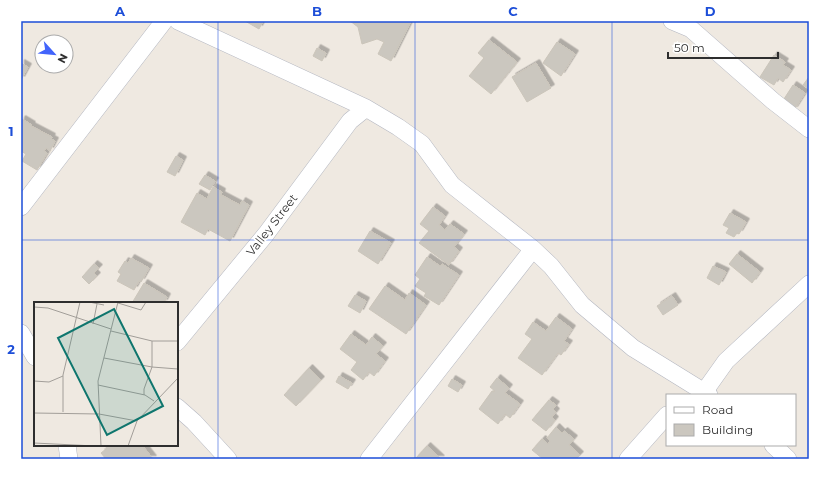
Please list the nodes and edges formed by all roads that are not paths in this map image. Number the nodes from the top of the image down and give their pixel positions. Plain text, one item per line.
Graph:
1 (164, 21) edge
2 (178, 21) edge
3 (672, 21) edge
4 (366, 108) junction
5 (809, 129) edge
6 (21, 207) edge
7 (533, 249) junction
8 (807, 290) edge
9 (21, 333) edge
10 (178, 341) edge
11 (34, 355) edge
12 (697, 392) edge
13 (178, 408) edge
14 (666, 415) edge
15 (67, 446) edge
16 (774, 446) edge
17 (69, 459) edge
18 (228, 459) edge
19 (369, 459) edge
20 (628, 459) edge
21 (788, 459) edge

1 - 6 street
2 - 4 street
3 - 5 street
4 - 7 street
4 - 10 street, Valley Street
7 - 12 street
7 - 19 street
8 - 12 street
9 - 11 street
13 - 18 street
14 - 20 street
15 - 17 street
16 - 21 street

